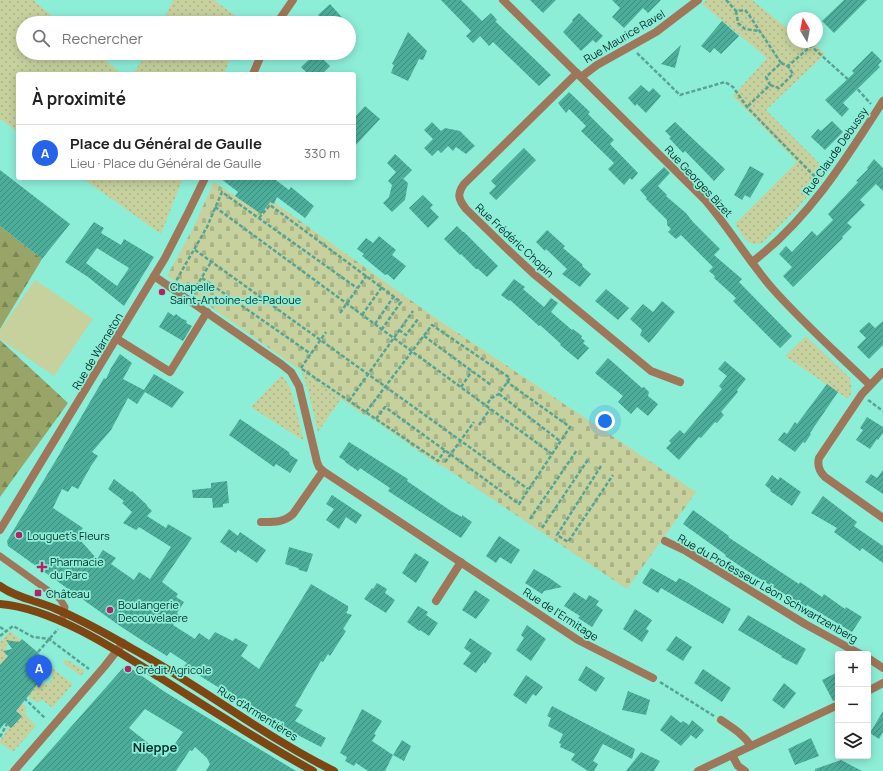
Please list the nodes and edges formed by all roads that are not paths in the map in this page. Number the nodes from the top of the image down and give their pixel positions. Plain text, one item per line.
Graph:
1 (293, 0) edge
2 (503, 0) edge
3 (698, 0) edge
4 (282, 16) edge
5 (259, 60) edge
6 (254, 72) edge
7 (579, 75) junction
8 (883, 101) edge
9 (204, 180) edge
10 (752, 262) junction
11 (154, 276) junction
12 (208, 312) junction
13 (117, 339) junction
14 (883, 372) edge
15 (680, 382) dead end
16 (870, 385) junction
17 (323, 471) junction
18 (883, 518) edge
19 (261, 522) dead end
20 (0, 530) edge
21 (665, 541) dead end
22 (0, 556) edge
23 (462, 562) junction
24 (0, 586) edge
25 (436, 601) dead end
26 (0, 604) edge
27 (64, 612) junction
28 (61, 621) junction
29 (123, 643) junction
30 (116, 651) junction
31 (854, 651) edge
32 (871, 660) edge
33 (883, 668) edge
34 (653, 678) road end
35 (883, 683) edge
36 (871, 689) edge
37 (835, 706) edge
38 (721, 720) road end
39 (750, 746) junction
40 (732, 755) junction
41 (14, 771) edge
42 (313, 771) edge
43 (334, 771) edge
44 (698, 771) edge
45 (745, 771) edge

1 - 4 street
2 - 7 street, Rue Georges Bizet
3 - 7 street, Rue Maurice Ravel
5 - 6 street
7 - 10 street, Rue Georges Bizet
7 - 15 street, Rue Frédéric Chopin
8 - 10 street, Rue Claude Debussy
9 - 11 street, Rue de Warneton
10 - 16 street, Rue Georges Bizet
11 - 12 street
11 - 13 street, Rue de Warneton
12 - 13 street
12 - 17 street
13 - 20 street, Rue de Warneton
14 - 16 street
16 - 18 street
17 - 19 street
17 - 23 street, Rue de l'Ermitage
21 - 31 street, Rue du Professeur Léon Schwartzenberg
22 - 27 lane
23 - 25 street
23 - 34 street, Rue de l'Ermitage
24 - 27 main road, Rue d'Armentières
26 - 28 main road, Rue d'Armentières
27 - 28 lane
27 - 29 main road, Rue d'Armentières
28 - 30 main road, Rue d'Armentières
29 - 30 street
29 - 43 main road, Rue d'Armentières
30 - 41 street
30 - 42 main road, Rue d'Armentières
32 - 33 street
35 - 36 street
37 - 39 street
38 - 39 street
39 - 40 street
40 - 44 street
40 - 45 street

